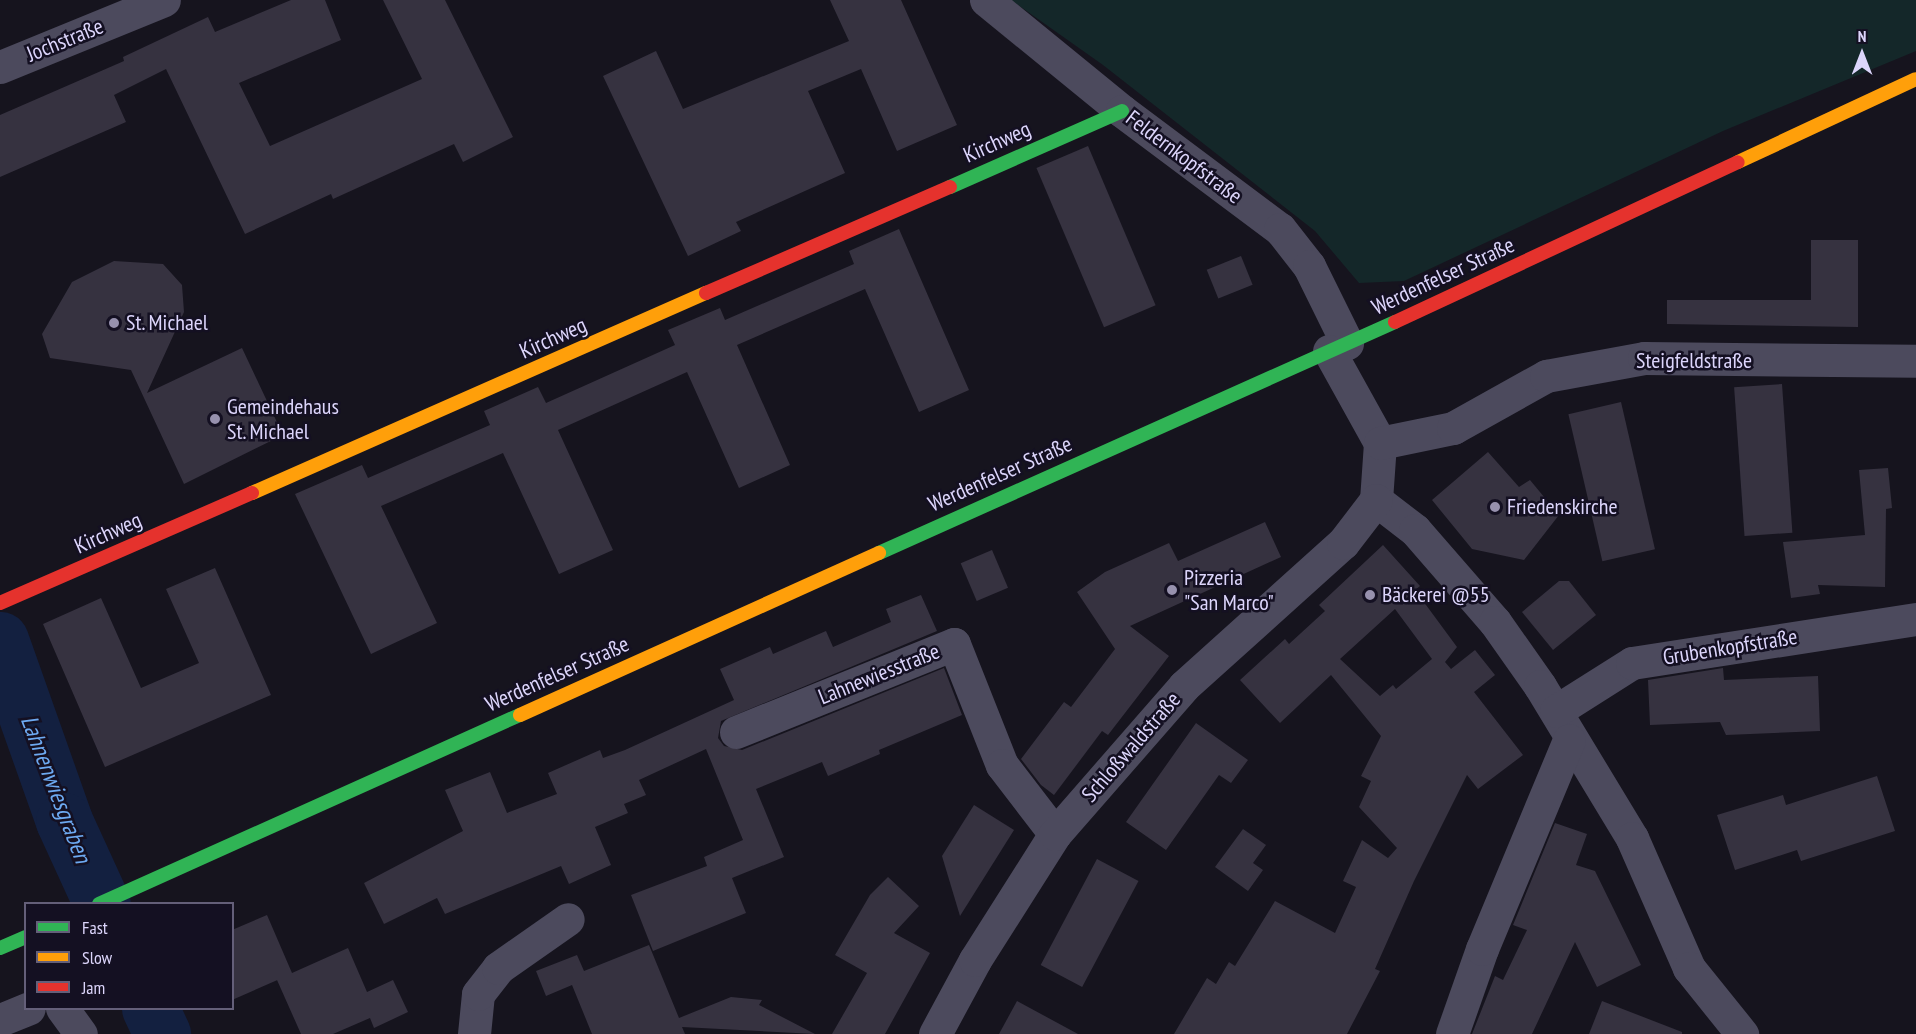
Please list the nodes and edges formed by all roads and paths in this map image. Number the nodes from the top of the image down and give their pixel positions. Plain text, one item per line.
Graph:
1 (164, 0) edge
2 (986, 0) edge
3 (0, 67) edge
4 (1916, 79) edge
5 (1122, 111) junction
6 (1338, 347) junction
7 (1916, 361) edge
8 (1380, 443) junction
9 (1376, 500) junction
10 (5, 601) edge
11 (1916, 619) edge
12 (1563, 725) junction
13 (736, 732) dead end
14 (1055, 834) junction
15 (101, 902) edge
16 (568, 919) dead end
17 (24, 1010) edge
18 (63, 1010) edge
19 (0, 1020) edge
20 (81, 1034) edge
21 (474, 1034) edge
22 (935, 1034) edge
23 (1452, 1034) edge
24 (1742, 1034) edge

1 - 3 street, Jochstraße
2 - 5 street, Feldernkopfstraße
4 - 6 street, Werdenfelser Straße
5 - 6 street, Feldernkopfstraße
5 - 10 street, Kirchweg
6 - 8 street, Feldernkopfstraße
6 - 15 street, Werdenfelser Straße
7 - 8 street, Steigfeldstraße
8 - 9 street
9 - 12 street
9 - 14 street, Schloßwaldstraße
11 - 12 street, Grubenkopfstraße
12 - 23 street
12 - 24 street
13 - 14 street, Lahnewiesstraße
14 - 22 street, Schloßwaldstraße
16 - 21 street
17 - 19 street
18 - 20 street

